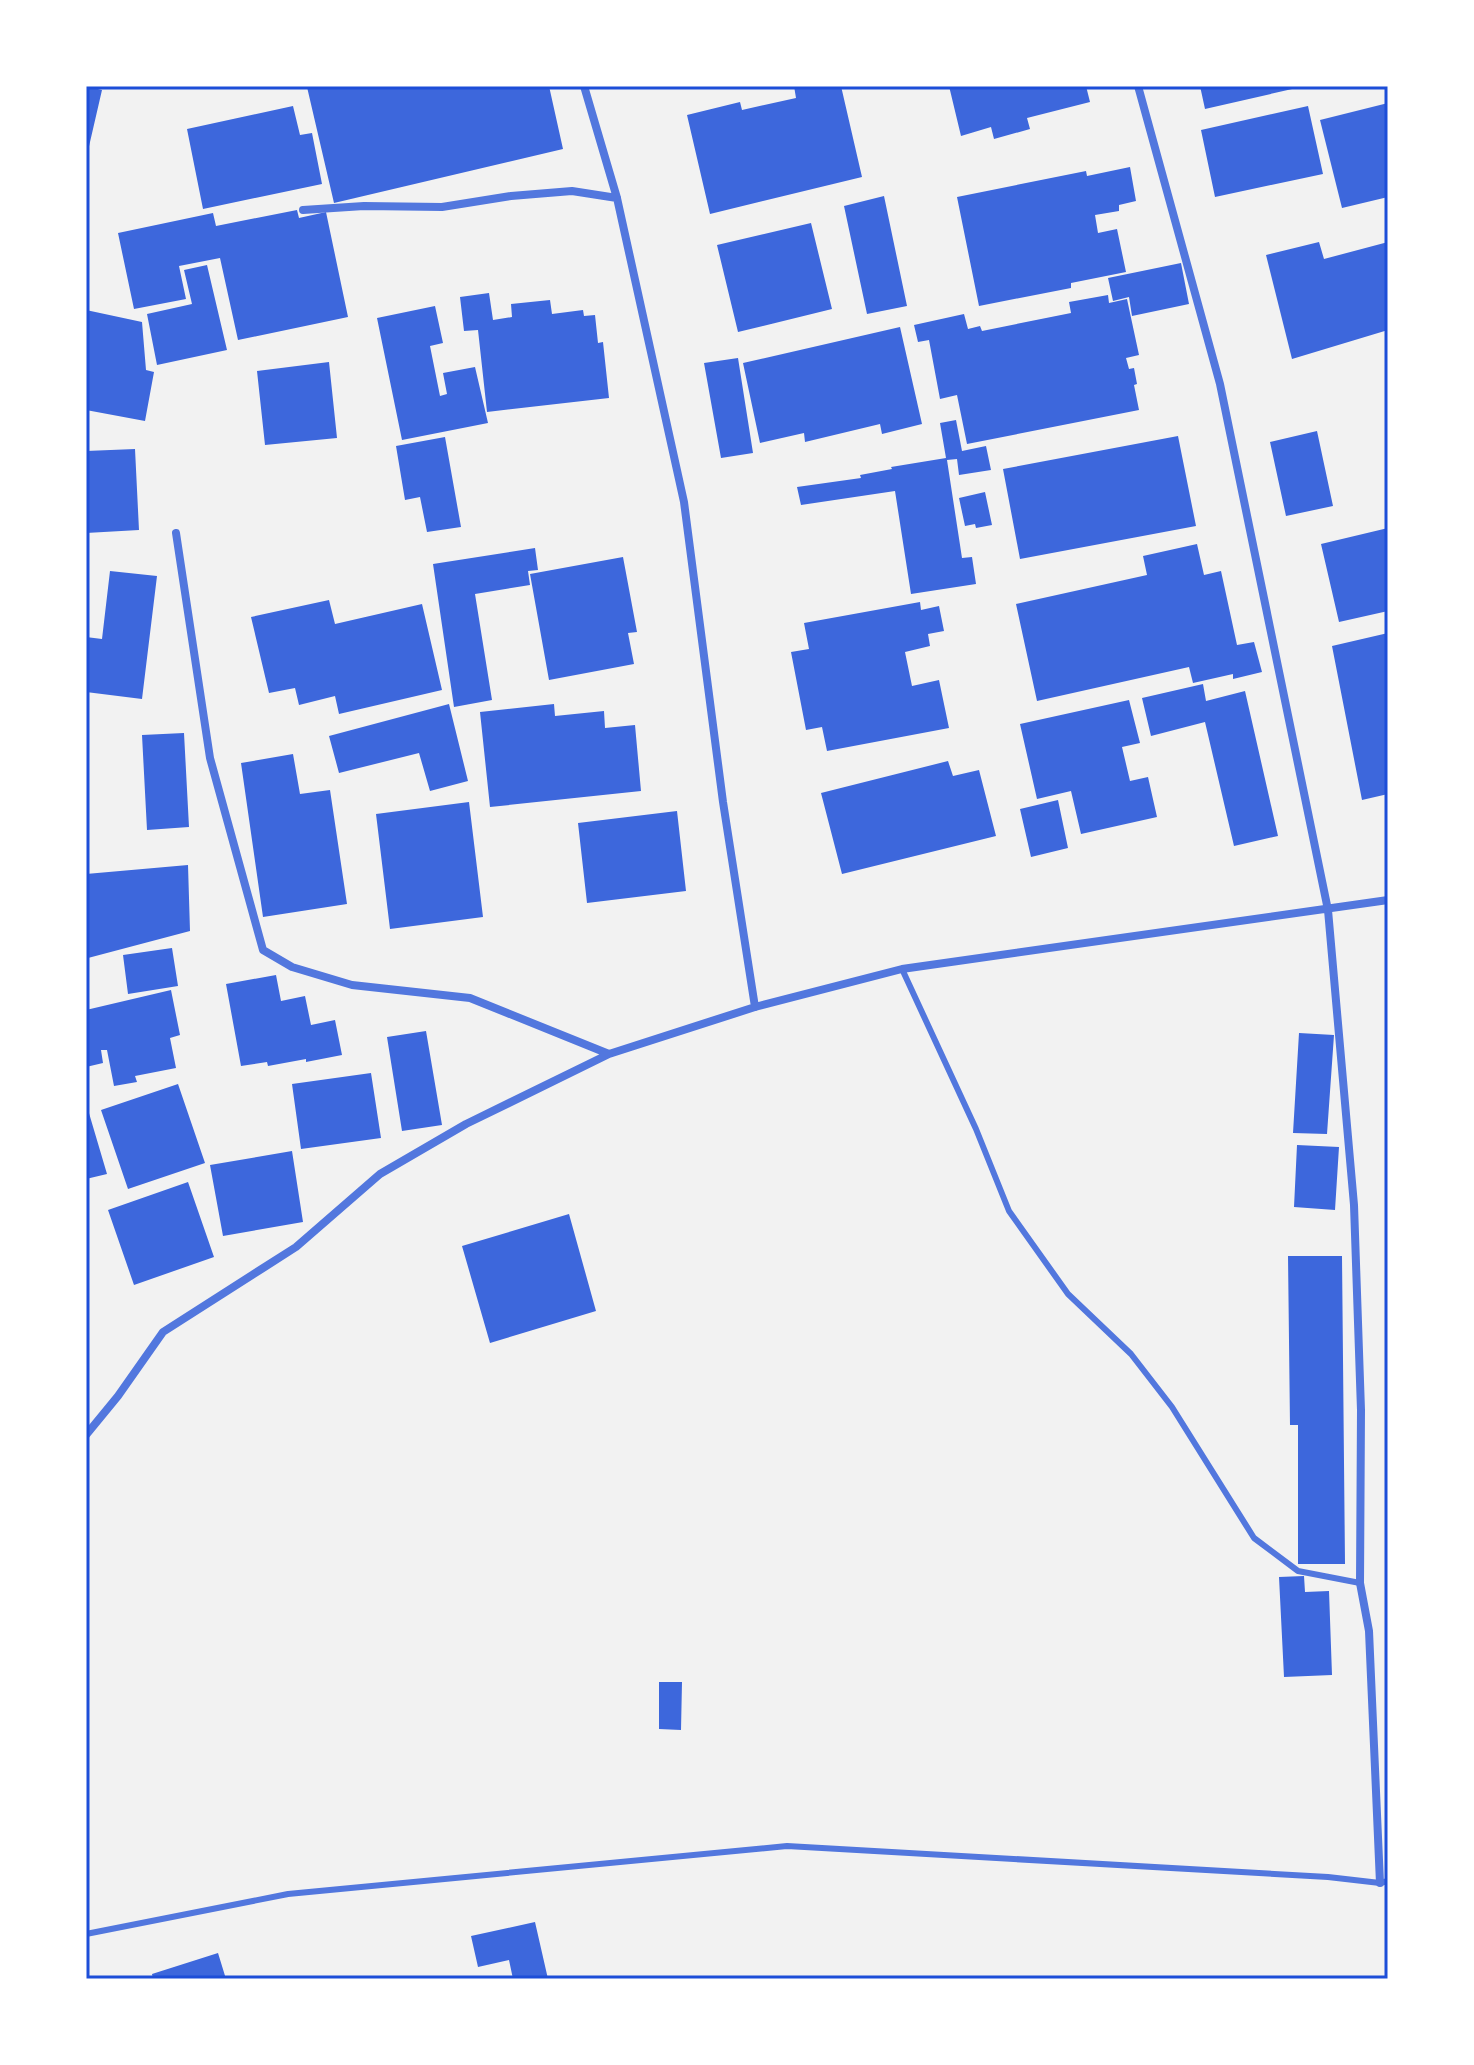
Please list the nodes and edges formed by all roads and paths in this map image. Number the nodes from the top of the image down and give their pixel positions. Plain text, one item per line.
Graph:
1 (584, 86) edge
2 (1138, 86) edge
3 (617, 198) junction
4 (303, 210) dead end
5 (176, 533) dead end
6 (1388, 900) edge
7 (1328, 910) junction
8 (902, 969) junction
9 (755, 1007) junction
10 (609, 1054) junction
11 (86, 1435) edge
12 (1360, 1583) junction
13 (1384, 1882) edge
14 (86, 1934) edge

1 - 3 street
2 - 7 street
3 - 4 street
3 - 9 street
5 - 10 street
6 - 7 street
7 - 8 street
7 - 12 street
8 - 9 street
8 - 12 lane
9 - 10 street
10 - 11 street
12 - 13 street
13 - 14 lane

